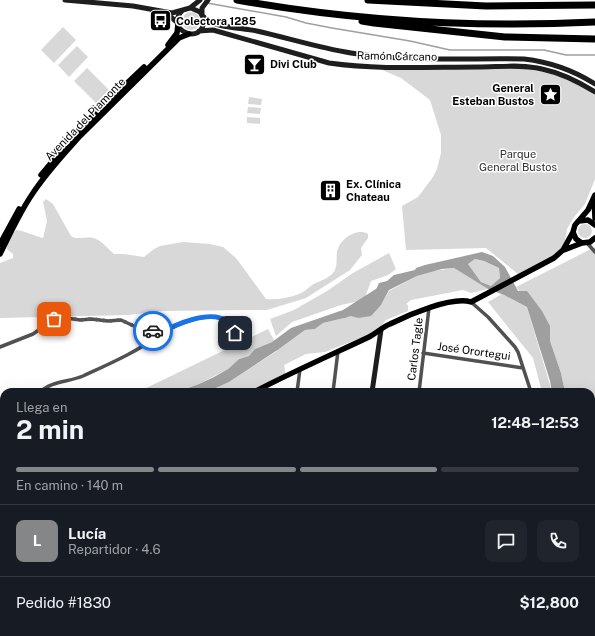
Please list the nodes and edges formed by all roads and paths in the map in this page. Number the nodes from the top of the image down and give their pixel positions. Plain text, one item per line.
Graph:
1 (65, 0) edge
2 (237, 0) edge
3 (368, 0) edge
4 (398, 0) edge
5 (199, 1) edge
6 (384, 1) junction
7 (206, 2) edge
8 (595, 5) edge
9 (187, 9) junction
10 (154, 10) junction
11 (335, 14) junction
12 (202, 15) junction
13 (595, 22) edge
14 (178, 23) junction
15 (199, 31) junction
16 (189, 34) junction
17 (595, 39) edge
18 (595, 84) edge
19 (595, 92) edge
20 (595, 196) edge
21 (595, 218) edge
22 (578, 221) junction
23 (595, 224) edge
24 (573, 232) junction
25 (595, 238) edge
26 (584, 243) junction
27 (0, 244) edge
28 (563, 250) junction
29 (595, 252) edge
30 (0, 254) edge
31 (471, 302) junction
32 (429, 308) junction
33 (382, 330) junction
34 (235, 333) dead end
35 (159, 334) junction
36 (0, 347) edge
37 (338, 351) junction
38 (423, 353) junction
39 (523, 368) junction
40 (300, 369) junction
41 (45, 388) edge
42 (266, 388) edge
43 (298, 388) edge
44 (333, 388) edge
45 (372, 388) edge
46 (419, 388) edge
47 (530, 388) edge

1 - 10 main road
2 - 11 highway
3 - 6 highway
4 - 6 highway
5 - 9 main road
6 - 8 highway
7 - 12 main road
9 - 10 main road
9 - 12 main road
9 - 14 main road
10 - 14 main road
11 - 13 highway
11 - 17 highway
12 - 15 main road
12 - 18 main road, Ramón Cárcano
14 - 16 main road
14 - 27 main road, Avenida del Piamonte
15 - 16 main road
15 - 19 main road, Ramón Cárcano
16 - 30 main road, Avenida del Piamonte
20 - 21 main road
20 - 22 main road
22 - 23 main road
22 - 24 main road
24 - 26 main road
24 - 28 main road
25 - 26 main road
26 - 28 main road
26 - 29 street
28 - 31 main road
31 - 32 main road
31 - 39 street
32 - 33 main road
32 - 38 street, Carlos Tagle
33 - 37 main road
33 - 45 main road
34 - 35 street
35 - 36 street
35 - 41 street
37 - 40 main road
37 - 44 street
38 - 39 street, José Orortegui
38 - 46 street, Carlos Tagle
39 - 47 street
40 - 42 main road
40 - 43 street

